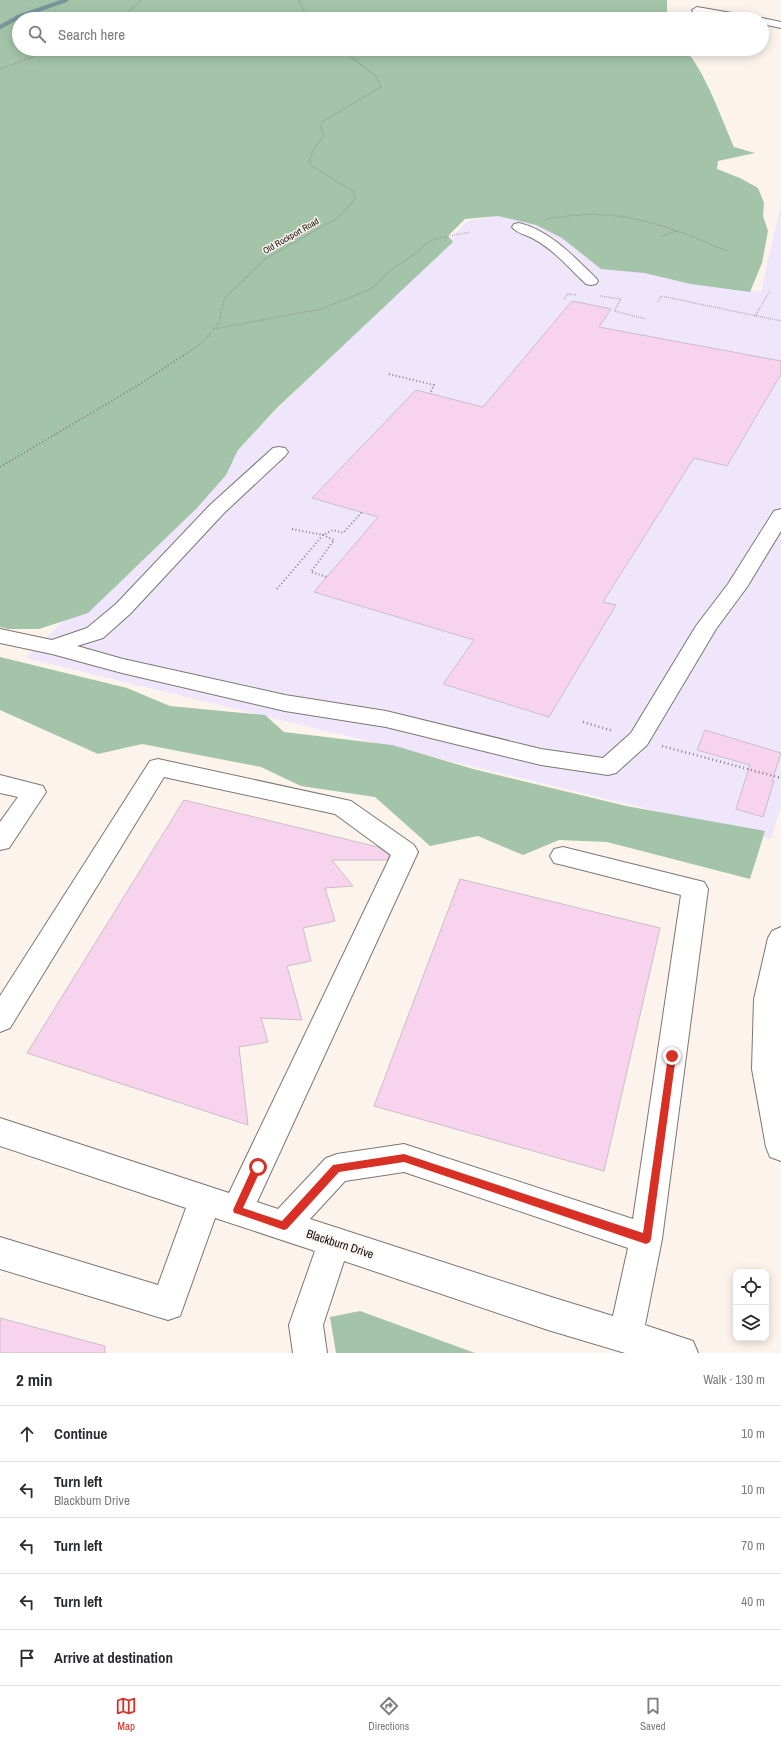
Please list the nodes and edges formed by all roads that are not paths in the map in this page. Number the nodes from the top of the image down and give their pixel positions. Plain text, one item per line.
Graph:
1 (693, 0) edge
2 (698, 12) edge
3 (769, 22) edge
4 (781, 25) edge
5 (519, 228) road end
6 (592, 281) dead end
7 (279, 452) dead end
8 (781, 515) edge
9 (0, 636) edge
10 (53, 647) junction
11 (0, 784) edge
12 (0, 841) edge
13 (562, 856) dead end
14 (781, 938) edge
15 (0, 1020) edge
16 (2, 1138) edge
17 (781, 1147) edge
18 (205, 1200) junction
19 (238, 1210) junction
20 (284, 1226) junction
21 (646, 1239) junction
22 (334, 1242) junction
23 (0, 1253) edge
24 (626, 1336) junction
25 (310, 1353) edge
26 (681, 1353) edge

1 - 2 street
3 - 4 street
5 - 6 street
7 - 10 street
8 - 10 street
9 - 10 street
11 - 12 street
13 - 21 street
14 - 17 street
15 - 19 street
16 - 18 street, Blackburn Drive
18 - 19 street, Blackburn Drive
18 - 23 street
19 - 20 street, Blackburn Drive
20 - 21 street
20 - 22 street, Blackburn Drive
21 - 24 street
22 - 24 street, Blackburn Drive
22 - 25 street
24 - 26 street, Blackburn Drive

